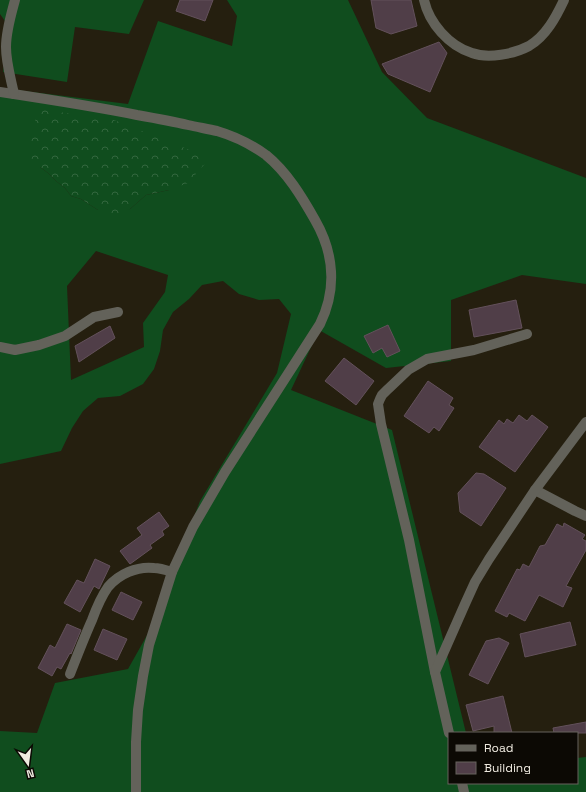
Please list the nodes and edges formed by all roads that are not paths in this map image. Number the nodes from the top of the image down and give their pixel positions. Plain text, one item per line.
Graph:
1 (15, 0) edge
2 (424, 0) edge
3 (562, 1) edge
4 (0, 92) edge
5 (14, 94) junction
6 (118, 312) dead end
7 (527, 334) dead end
8 (0, 347) edge
9 (586, 422) edge
10 (535, 490) junction
11 (586, 516) edge
12 (172, 572) junction
13 (435, 672) junction
14 (70, 674) dead end
15 (449, 732) edge
16 (136, 792) edge

1 - 5 street
2 - 3 street
4 - 5 street
5 - 12 street
6 - 8 street
7 - 13 street
9 - 10 street
10 - 11 street
10 - 13 street
12 - 14 street
12 - 16 street
13 - 15 street

